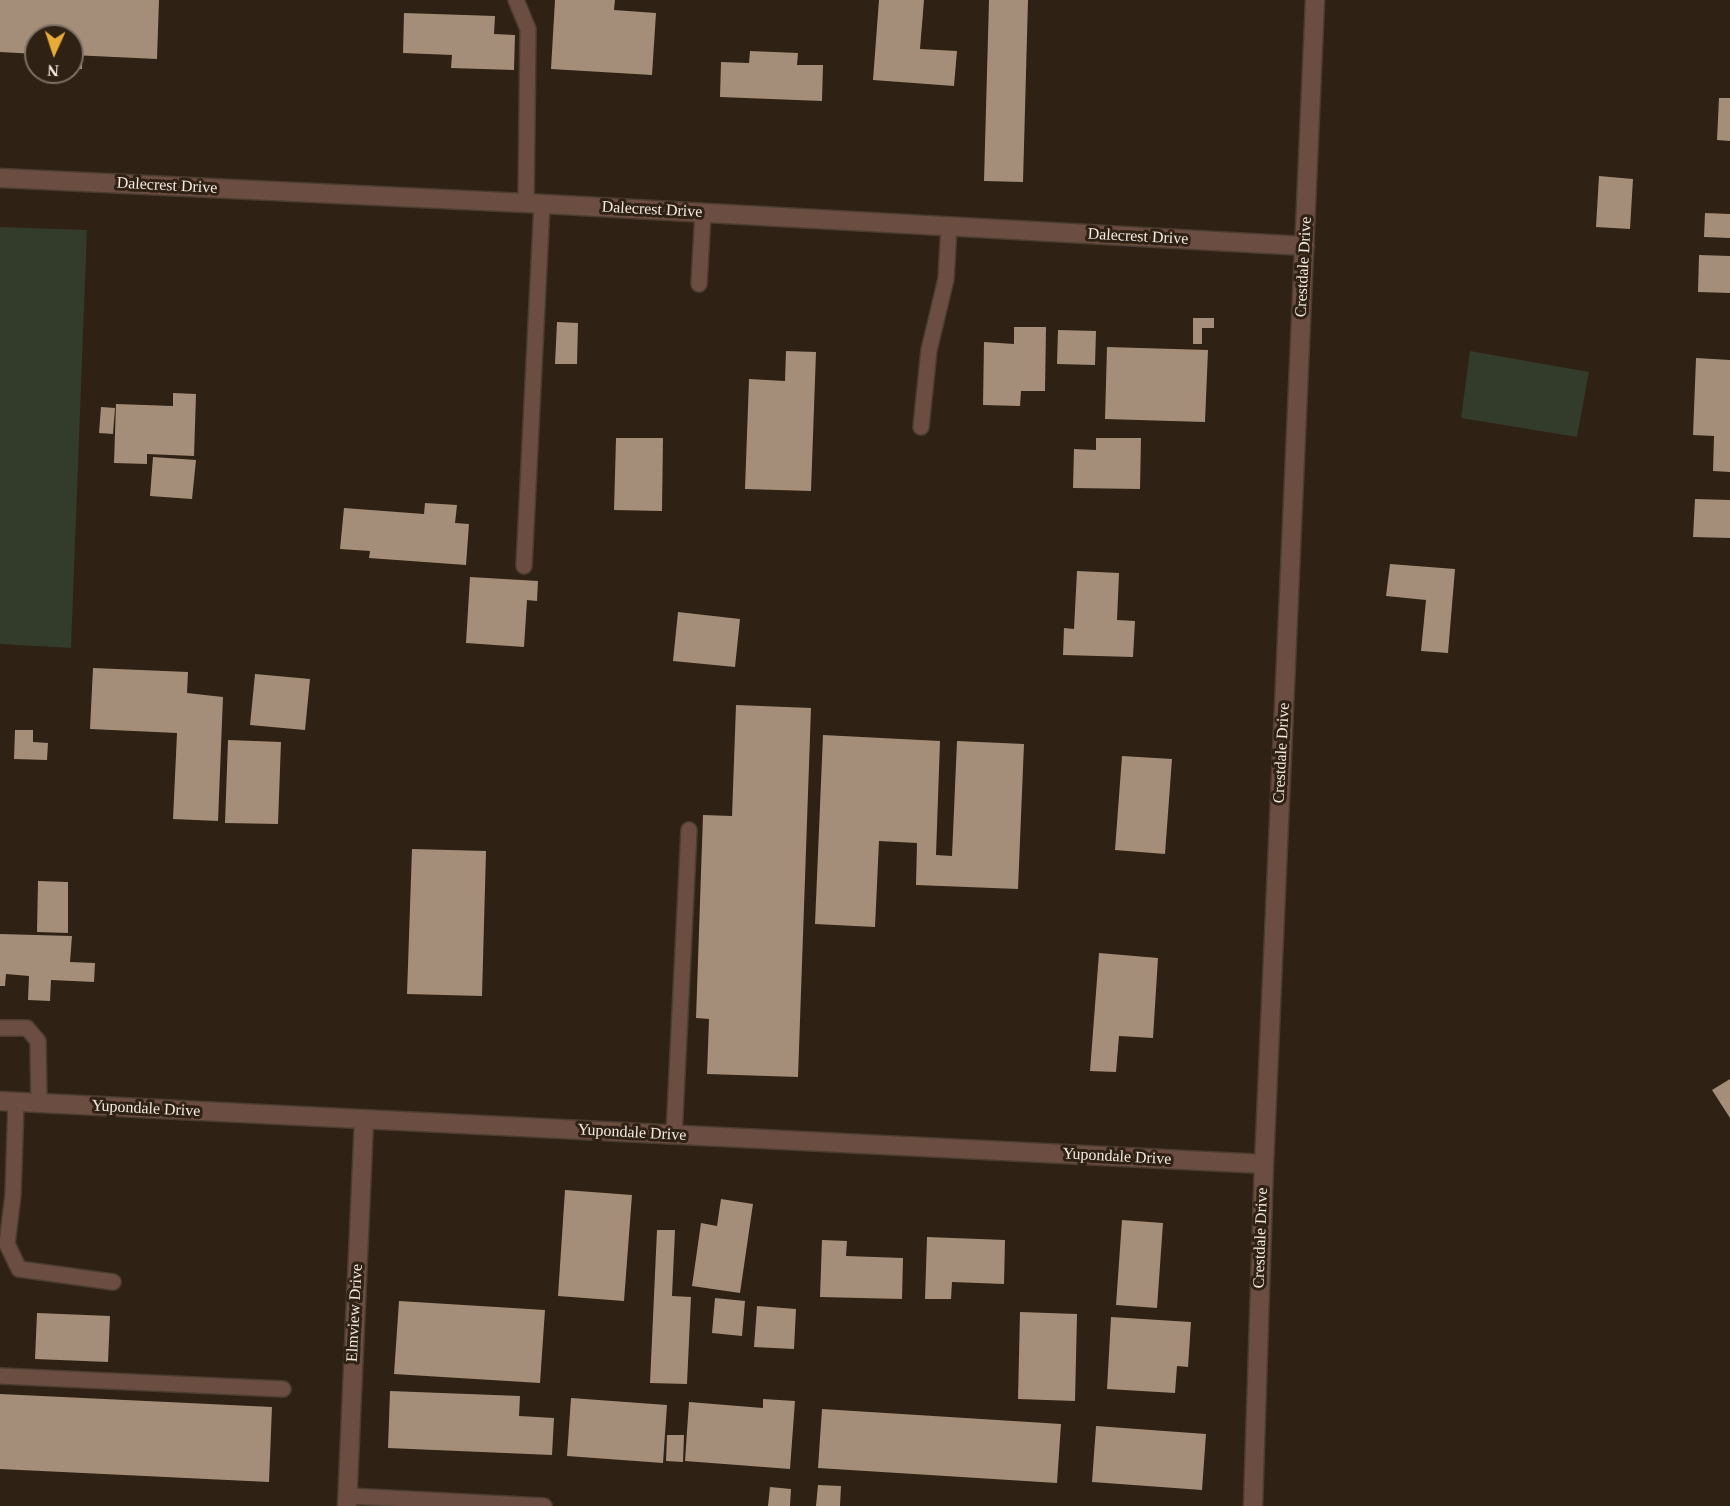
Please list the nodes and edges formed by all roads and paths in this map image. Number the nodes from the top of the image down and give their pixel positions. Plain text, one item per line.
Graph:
1 (516, 0) edge
2 (1315, 0) edge
3 (0, 178) edge
4 (534, 203) junction
5 (703, 213) junction
6 (949, 226) junction
7 (1305, 246) junction
8 (699, 284) dead end
9 (921, 427) dead end
10 (524, 566) dead end
11 (689, 830) dead end
12 (0, 1028) edge
13 (8, 1101) edge
14 (39, 1103) junction
15 (364, 1120) junction
16 (675, 1135) junction
17 (1264, 1164) junction
18 (113, 1282) dead end
19 (0, 1376) edge
20 (283, 1389) dead end
21 (347, 1501) edge
22 (544, 1506) edge
23 (1253, 1506) edge

1 - 4 lane
2 - 7 street, Crestdale Drive
3 - 4 street, Dalecrest Drive
4 - 5 street, Dalecrest Drive
4 - 10 lane
5 - 6 street, Dalecrest Drive
5 - 8 lane
6 - 7 street, Dalecrest Drive
6 - 9 lane
7 - 17 street, Crestdale Drive
11 - 16 lane
12 - 14 lane
13 - 14 street, Yupondale Drive
13 - 18 lane
14 - 15 street, Yupondale Drive
15 - 16 street, Yupondale Drive
15 - 21 street, Elmview Drive
16 - 17 street, Yupondale Drive
17 - 23 street, Crestdale Drive
19 - 20 lane
21 - 22 lane

